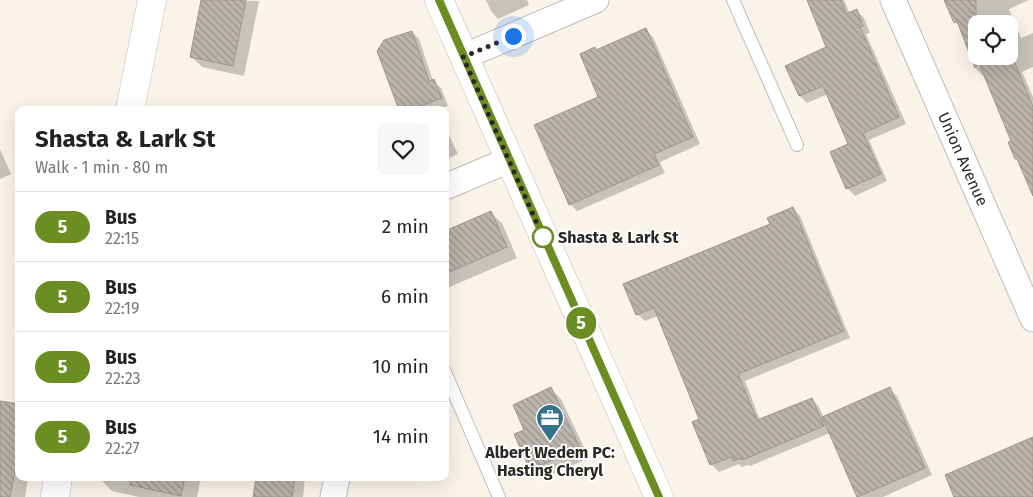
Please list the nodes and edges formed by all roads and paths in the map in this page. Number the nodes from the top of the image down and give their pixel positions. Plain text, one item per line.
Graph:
1 (152, 0) edge
2 (439, 0) edge
3 (596, 0) edge
4 (733, 0) edge
5 (892, 0) edge
6 (463, 57) junction
7 (131, 106) edge
8 (797, 145) dead end
9 (508, 160) junction
10 (449, 185) edge
11 (1033, 318) edge
12 (449, 381) edge
13 (58, 481) edge
14 (336, 481) edge
15 (55, 497) edge
16 (333, 497) edge
17 (499, 497) edge
18 (659, 497) edge

1 - 7 main road
2 - 6 main road
3 - 6 street
4 - 8 lane
5 - 11 street, Union Avenue
6 - 9 main road
9 - 10 street
9 - 18 main road
12 - 17 lane
13 - 15 main road
14 - 16 street

